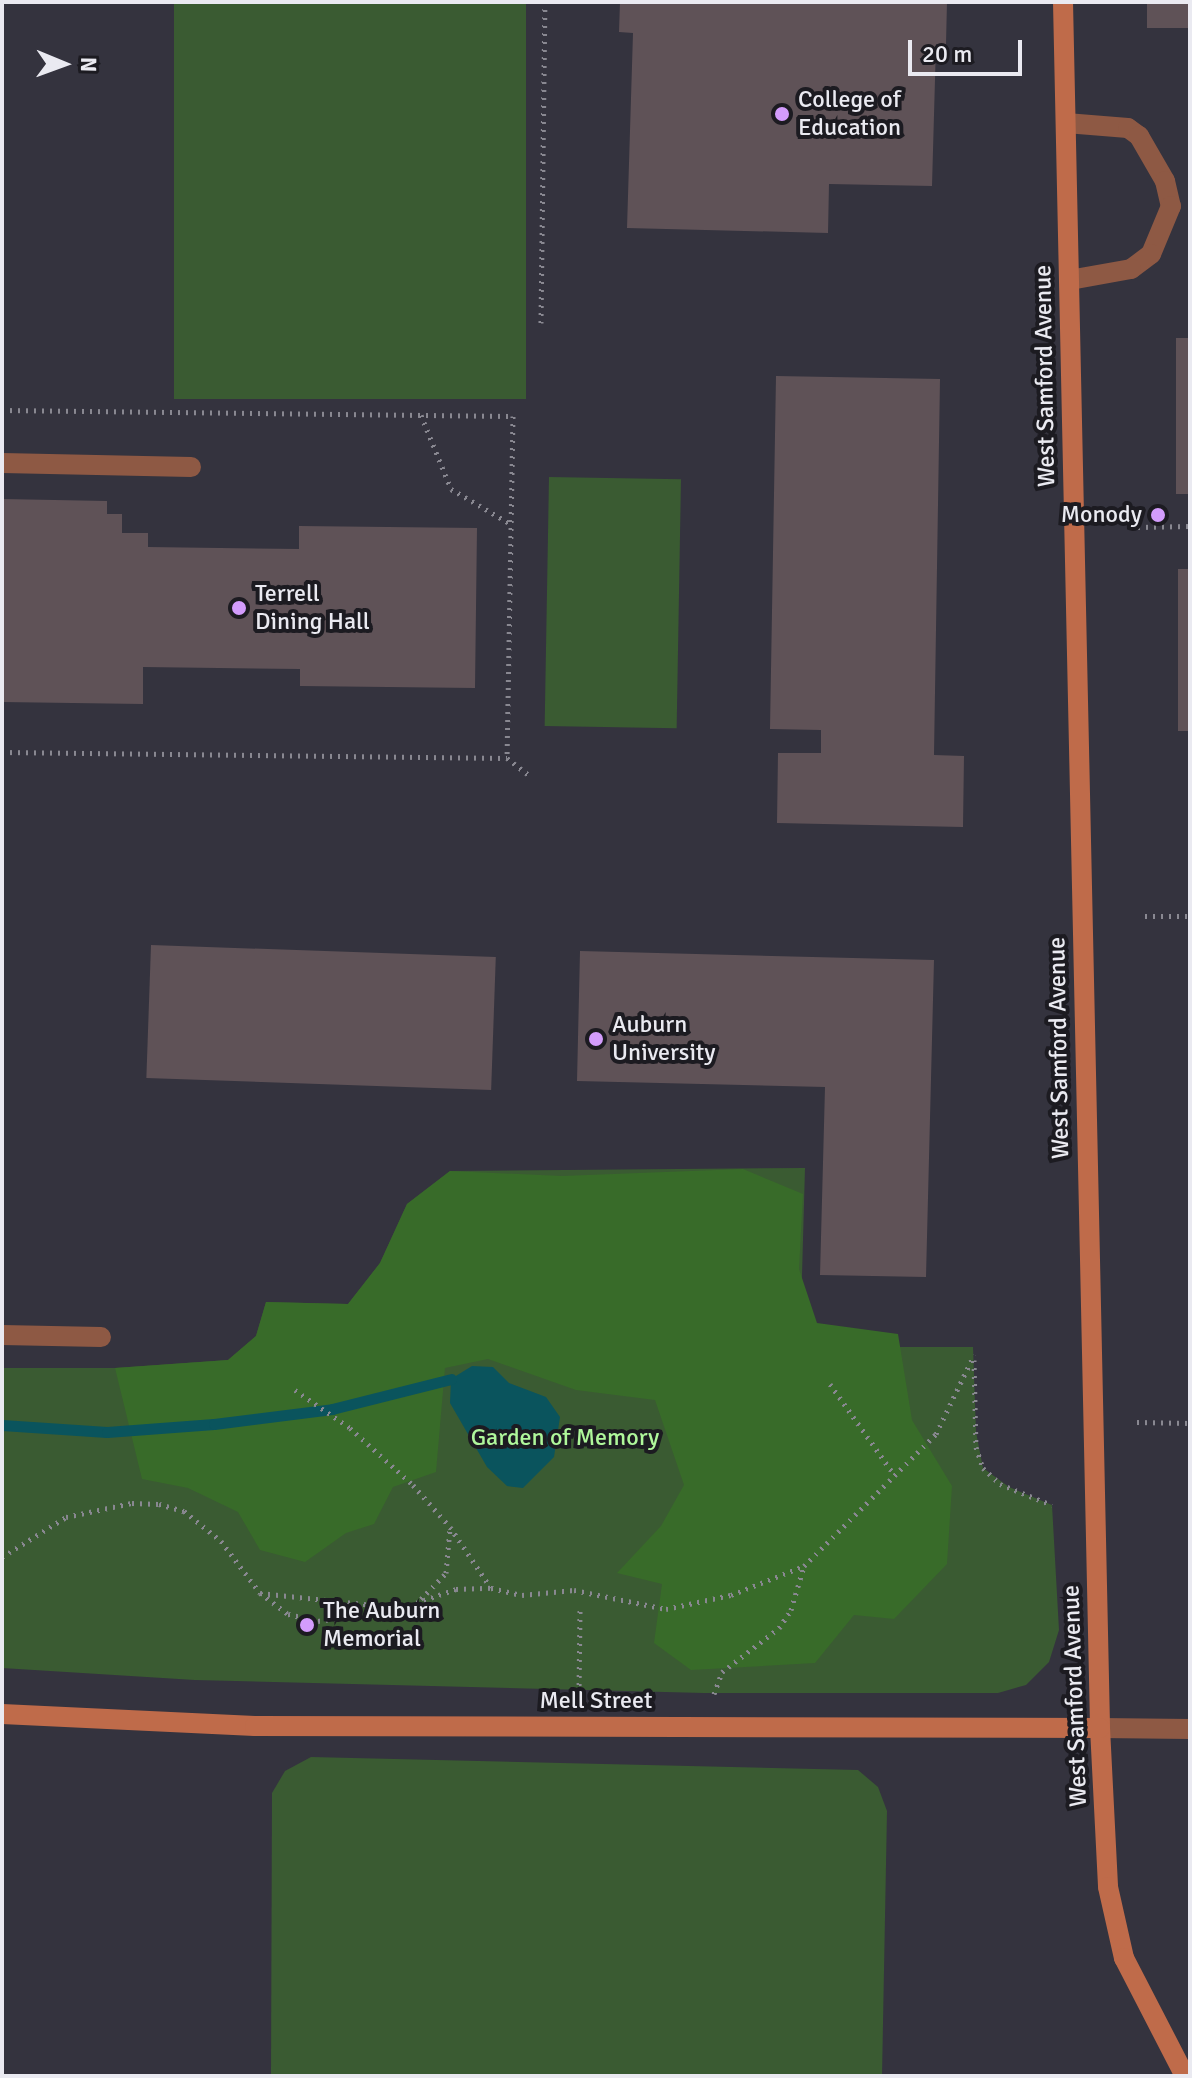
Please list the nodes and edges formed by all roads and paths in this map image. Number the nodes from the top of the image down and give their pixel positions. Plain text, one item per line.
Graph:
1 (545, 2) edge
2 (1063, 2) edge
3 (1066, 123) junction
4 (1069, 280) junction
5 (541, 323) dead end
6 (2, 410) edge
7 (421, 415) junction
8 (2, 463) edge
9 (191, 467) dead end
10 (511, 524) junction
11 (1190, 526) edge
12 (1138, 527) dead end
13 (2, 752) edge
14 (507, 758) junction
15 (529, 775) dead end
16 (1145, 916) dead end
17 (1190, 916) edge
18 (2, 1335) edge
19 (101, 1337) dead end
20 (830, 1384) dead end
21 (295, 1390) dead end
22 (1137, 1422) dead end
23 (1190, 1423) edge
24 (893, 1473) junction
25 (1052, 1505) dead end
26 (450, 1527) junction
27 (2, 1557) edge
28 (804, 1566) junction
29 (491, 1588) junction
30 (260, 1593) junction
31 (363, 1601) junction
32 (419, 1601) junction
33 (580, 1607) dead end
34 (579, 1693) dead end
35 (714, 1694) dead end
36 (2, 1714) edge
37 (1100, 1728) junction
38 (1190, 1729) edge
39 (1185, 2076) edge

1 - 5 path
2 - 3 street, West Samford Avenue
3 - 4 street, West Samford Avenue
3 - 4 street
4 - 37 street, West Samford Avenue
6 - 7 path
7 - 10 path
7 - 10 path
8 - 9 street
10 - 14 path
11 - 12 path
13 - 14 path
14 - 15 path
16 - 17 path
18 - 19 street
20 - 24 path
21 - 26 path
22 - 23 path
24 - 25 path
24 - 28 path
26 - 29 path
26 - 32 path
27 - 30 path
28 - 29 path
28 - 35 path
29 - 32 path
30 - 31 path
30 - 31 path
31 - 32 path
33 - 34 path
36 - 37 street, Mell Street
37 - 38 street, Mell Street
37 - 39 street, West Samford Avenue

